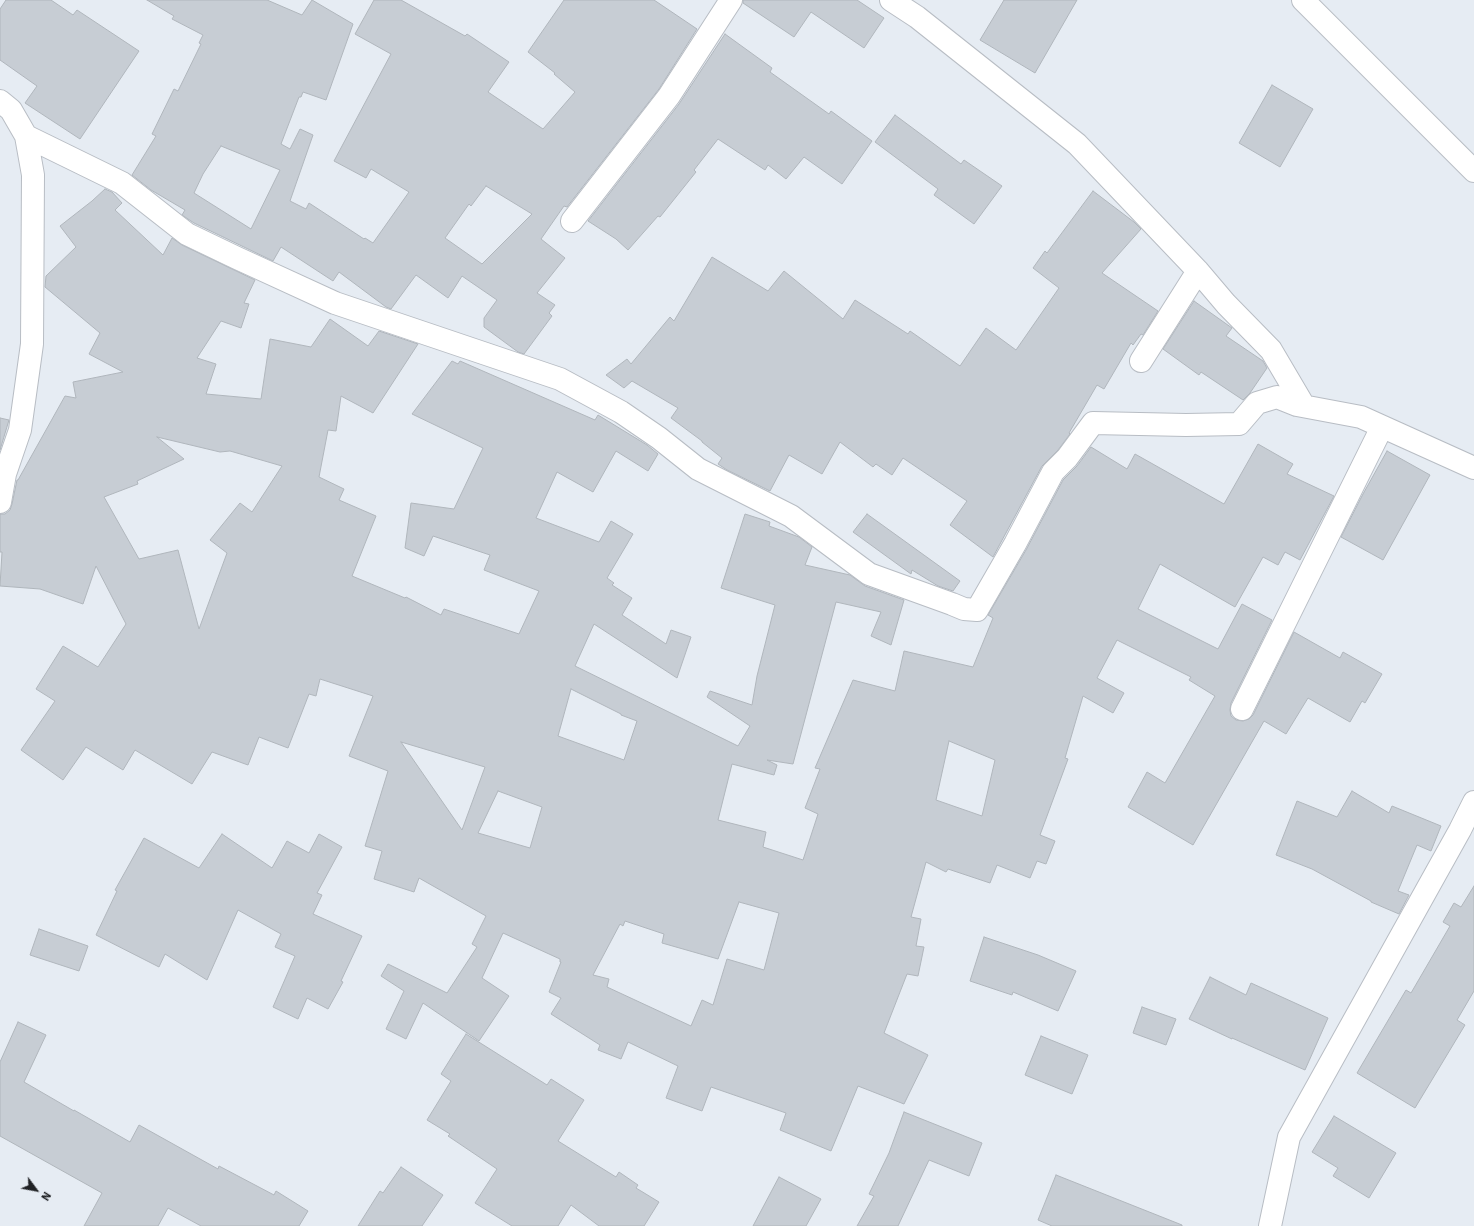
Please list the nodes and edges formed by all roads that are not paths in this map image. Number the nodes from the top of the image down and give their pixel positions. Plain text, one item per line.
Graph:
1 (731, 0) edge
2 (891, 0) edge
3 (1303, 0) edge
4 (0, 101) edge
5 (26, 136) junction
6 (1474, 171) edge
7 (572, 221) dead end
8 (1198, 271) junction
9 (1141, 361) dead end
10 (1304, 406) junction
11 (1382, 427) junction
12 (1474, 468) edge
13 (0, 502) edge
14 (1242, 709) dead end
15 (1474, 802) edge
16 (1270, 1226) edge

1 - 7 street
2 - 8 street
3 - 6 street
4 - 5 street
5 - 10 street
5 - 13 street
8 - 9 street
8 - 10 street
10 - 11 street
11 - 12 street
11 - 14 street
15 - 16 street

